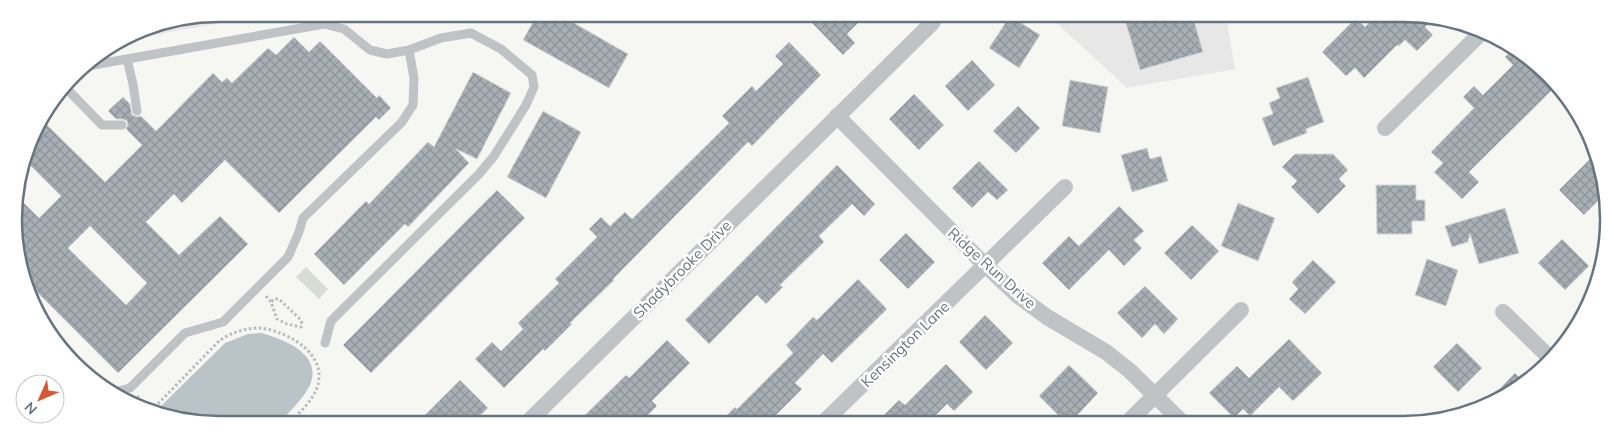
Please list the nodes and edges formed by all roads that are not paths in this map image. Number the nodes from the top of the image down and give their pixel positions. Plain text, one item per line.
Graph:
1 (932, 22) dead end
2 (1477, 36) edge
3 (409, 50) junction
4 (127, 59) junction
5 (99, 64) edge
6 (70, 92) edge
7 (137, 111) dead end
8 (837, 116) junction
9 (122, 125) dead end
10 (1385, 128) dead end
11 (1065, 187) dead end
12 (985, 265) junction
13 (1240, 310) dead end
14 (1503, 312) dead end
15 (325, 343) dead end
16 (1547, 355) edge
17 (121, 390) edge
18 (1155, 395) junction
19 (534, 416) edge
20 (830, 416) edge
21 (1134, 416) edge
22 (1176, 416) edge

1 - 8 street, Shadybrooke Drive
2 - 10 street
3 - 4 lane
3 - 15 lane
3 - 17 lane
4 - 5 lane
4 - 7 lane
6 - 9 lane
8 - 12 street, Ridge Run Drive
8 - 19 street, Shadybrooke Drive
11 - 12 street, Kensington Lane
12 - 18 street, Ridge Run Drive
12 - 20 street, Kensington Lane
13 - 18 street
14 - 16 street
18 - 21 street
18 - 22 street, Ridge Run Drive

